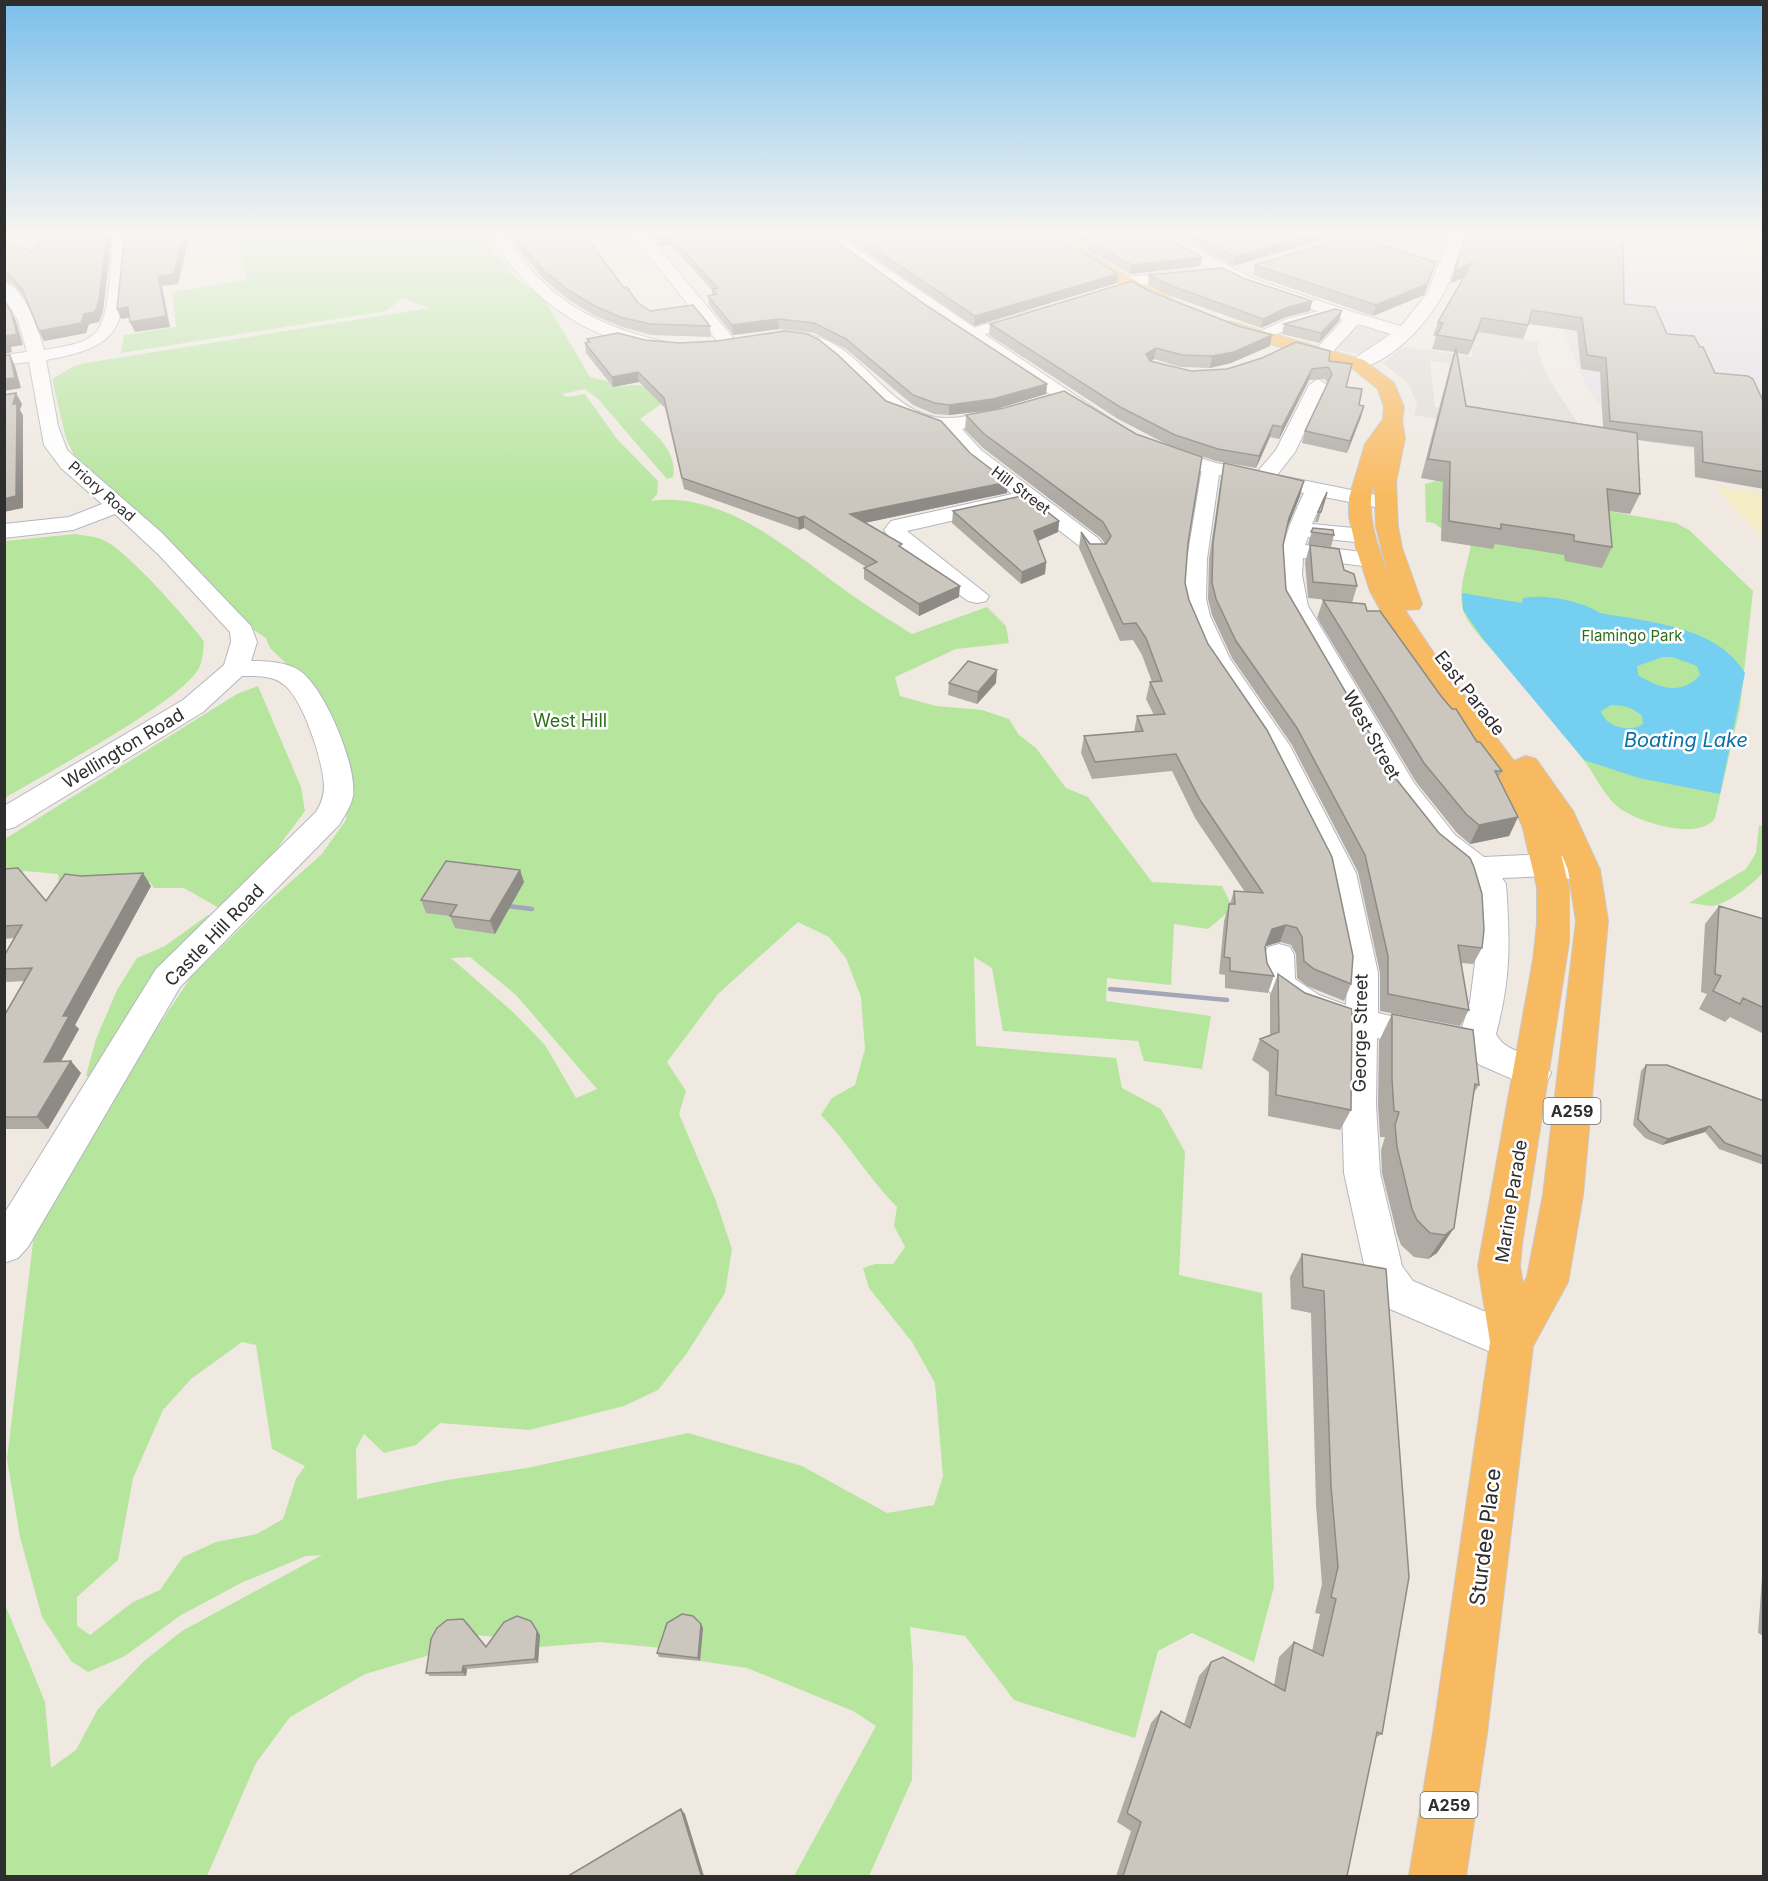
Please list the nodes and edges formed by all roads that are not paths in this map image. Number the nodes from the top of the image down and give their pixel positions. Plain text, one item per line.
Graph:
1 (27, 321) edge
2 (109, 321) edge
3 (587, 321) edge
4 (710, 321) edge
5 (951, 321) edge
6 (1011, 321) edge
7 (1215, 321) edge
8 (1297, 321) edge
9 (1352, 321) edge
10 (1361, 321) edge
11 (1412, 321) edge
12 (1404, 332) junction
13 (970, 334) junction
14 (1258, 336) junction
15 (728, 343) junction
16 (707, 345) edge
17 (1290, 345) junction
18 (677, 347) edge
19 (1322, 353) junction
20 (36, 355) junction
21 (1265, 357) edge
22 (4, 360) edge
23 (1358, 364) junction
24 (1318, 385) edge
25 (1067, 396) junction
26 (1046, 402) edge
27 (1025, 407) edge
28 (1392, 421) junction
29 (947, 424) junction
30 (1110, 424) edge
31 (1142, 443) edge
32 (1211, 468) junction
33 (1263, 479) junction
34 (1316, 491) junction
35 (1030, 495) junction
36 (1360, 499) junction
37 (1386, 503) junction
38 (116, 506) junction
39 (4, 531) edge
40 (1295, 540) junction
41 (1367, 548) junction
42 (1096, 553) edge
43 (977, 596) dead end
44 (1296, 606) junction
45 (1327, 608) edge
46 (1368, 616) edge
47 (1396, 617) junction
48 (236, 668) junction
49 (4, 820) edge
50 (1478, 868) junction
51 (1567, 868) junction
52 (1279, 954) dead end
53 (1361, 1022) junction
54 (1482, 1046) junction
55 (1533, 1073) junction
56 (4, 1245) edge
57 (1512, 1342) junction
58 (1438, 1876) edge

1 - 20 street, Priory Road
2 - 20 street
3 - 18 street
4 - 15 street
5 - 13 street
6 - 13 street
7 - 14 highway, A259
8 - 14 street
9 - 19 street
10 - 12 street
11 - 12 street
12 - 23 street
13 - 25 street
14 - 17 highway, A259
15 - 16 street
15 - 29 street
17 - 19 highway, A259
17 - 21 street
19 - 23 highway, A259
20 - 22 street
20 - 38 street, Priory Road
23 - 28 highway, A259
24 - 33 street
25 - 26 street
25 - 30 street
27 - 29 street
28 - 36 highway, A259
28 - 37 highway, A259
29 - 35 street, Hill Street
31 - 32 street
32 - 33 street
32 - 53 street, George Street
33 - 34 street
34 - 36 street
34 - 40 street, West Street
35 - 42 street, Hill Street
35 - 43 street
36 - 37 street
36 - 41 highway, East Parade / A259
37 - 51 highway, East Parade / A259
38 - 39 street
38 - 48 street, Priory Road
40 - 41 street
40 - 44 street, West Street
41 - 47 highway, East Parade / A259
44 - 45 street
44 - 50 street, West Street
46 - 47 street
47 - 51 highway, East Parade / A259
48 - 49 street, Wellington Road
48 - 56 street, Castle Hill Road
50 - 51 street
50 - 54 street, West Street
51 - 55 highway, Marine Parade / A259
51 - 57 highway, A259
52 - 53 street
53 - 54 street
53 - 57 street, George Street
54 - 55 street
55 - 57 highway, Marine Parade / A259
57 - 58 highway, Sturdee Place / A259

